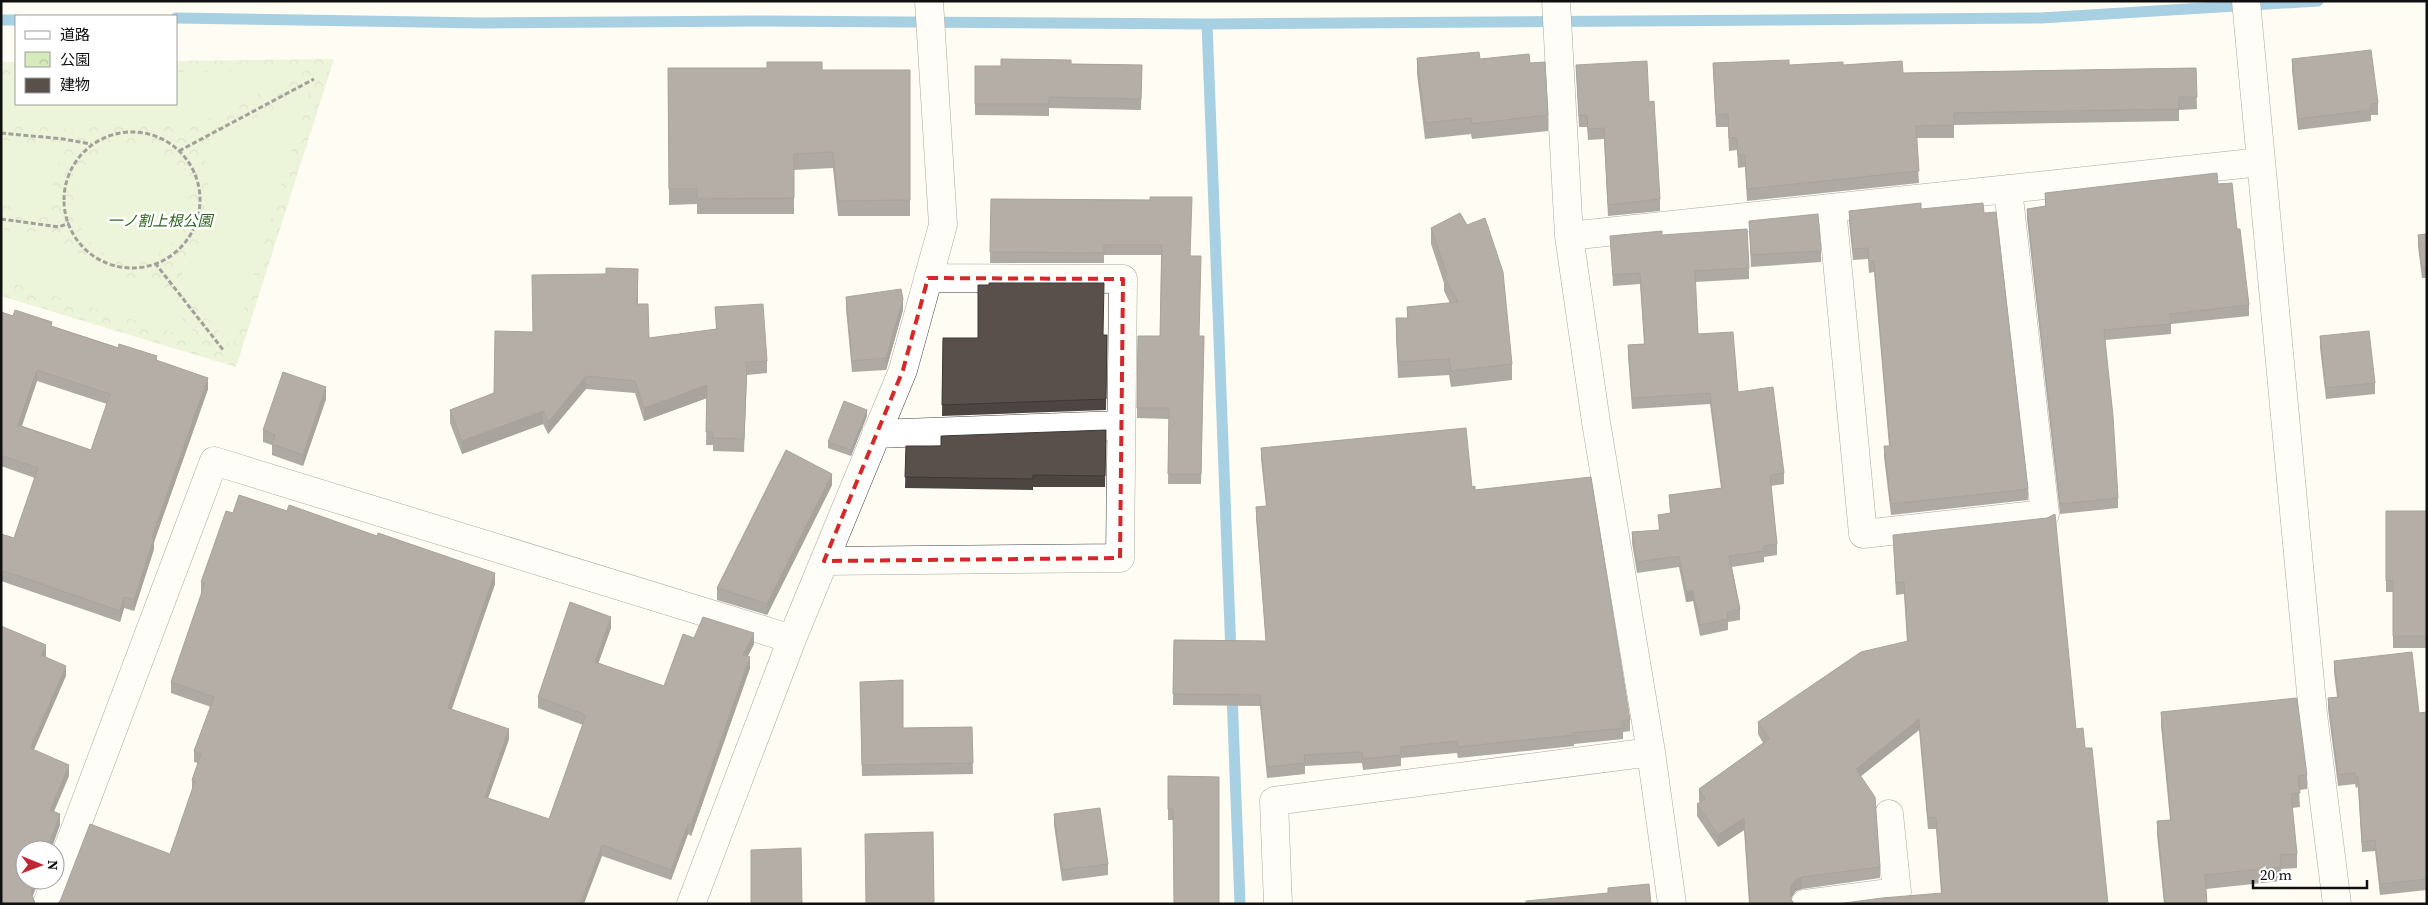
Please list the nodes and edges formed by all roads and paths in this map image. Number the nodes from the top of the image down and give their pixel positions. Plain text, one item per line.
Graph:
1 (929, 1) edge
2 (1556, 1) edge
3 (2246, 1) edge
4 (314, 79) dead end
5 (1, 133) edge
6 (92, 144) junction
7 (179, 151) junction
8 (2260, 162) junction
9 (2008, 189) junction
10 (1832, 208) junction
11 (1, 219) edge
12 (69, 223) junction
13 (1569, 236) junction
14 (154, 263) junction
15 (928, 278) junction
16 (224, 351) dead end
17 (1121, 425) junction
18 (876, 434) junction
19 (824, 561) junction
20 (792, 639) junction
21 (1651, 752) junction
22 (1889, 814) dead end
23 (47, 904) edge
24 (691, 904) edge
25 (1278, 904) edge
26 (1672, 904) edge
27 (1805, 904) edge
28 (2337, 904) edge

1 - 15 street
2 - 13 street
3 - 8 street
4 - 7 path
5 - 6 path
6 - 7 path
6 - 12 path
7 - 14 path
8 - 9 street
8 - 28 street
9 - 10 street
9 - 10 street
10 - 13 street
11 - 12 path
12 - 14 path
13 - 21 street
14 - 16 path
15 - 17 street
15 - 18 street
17 - 18 street
17 - 19 street
18 - 19 street
19 - 20 street
20 - 23 street
20 - 24 street
21 - 25 street
21 - 26 street
22 - 27 street

